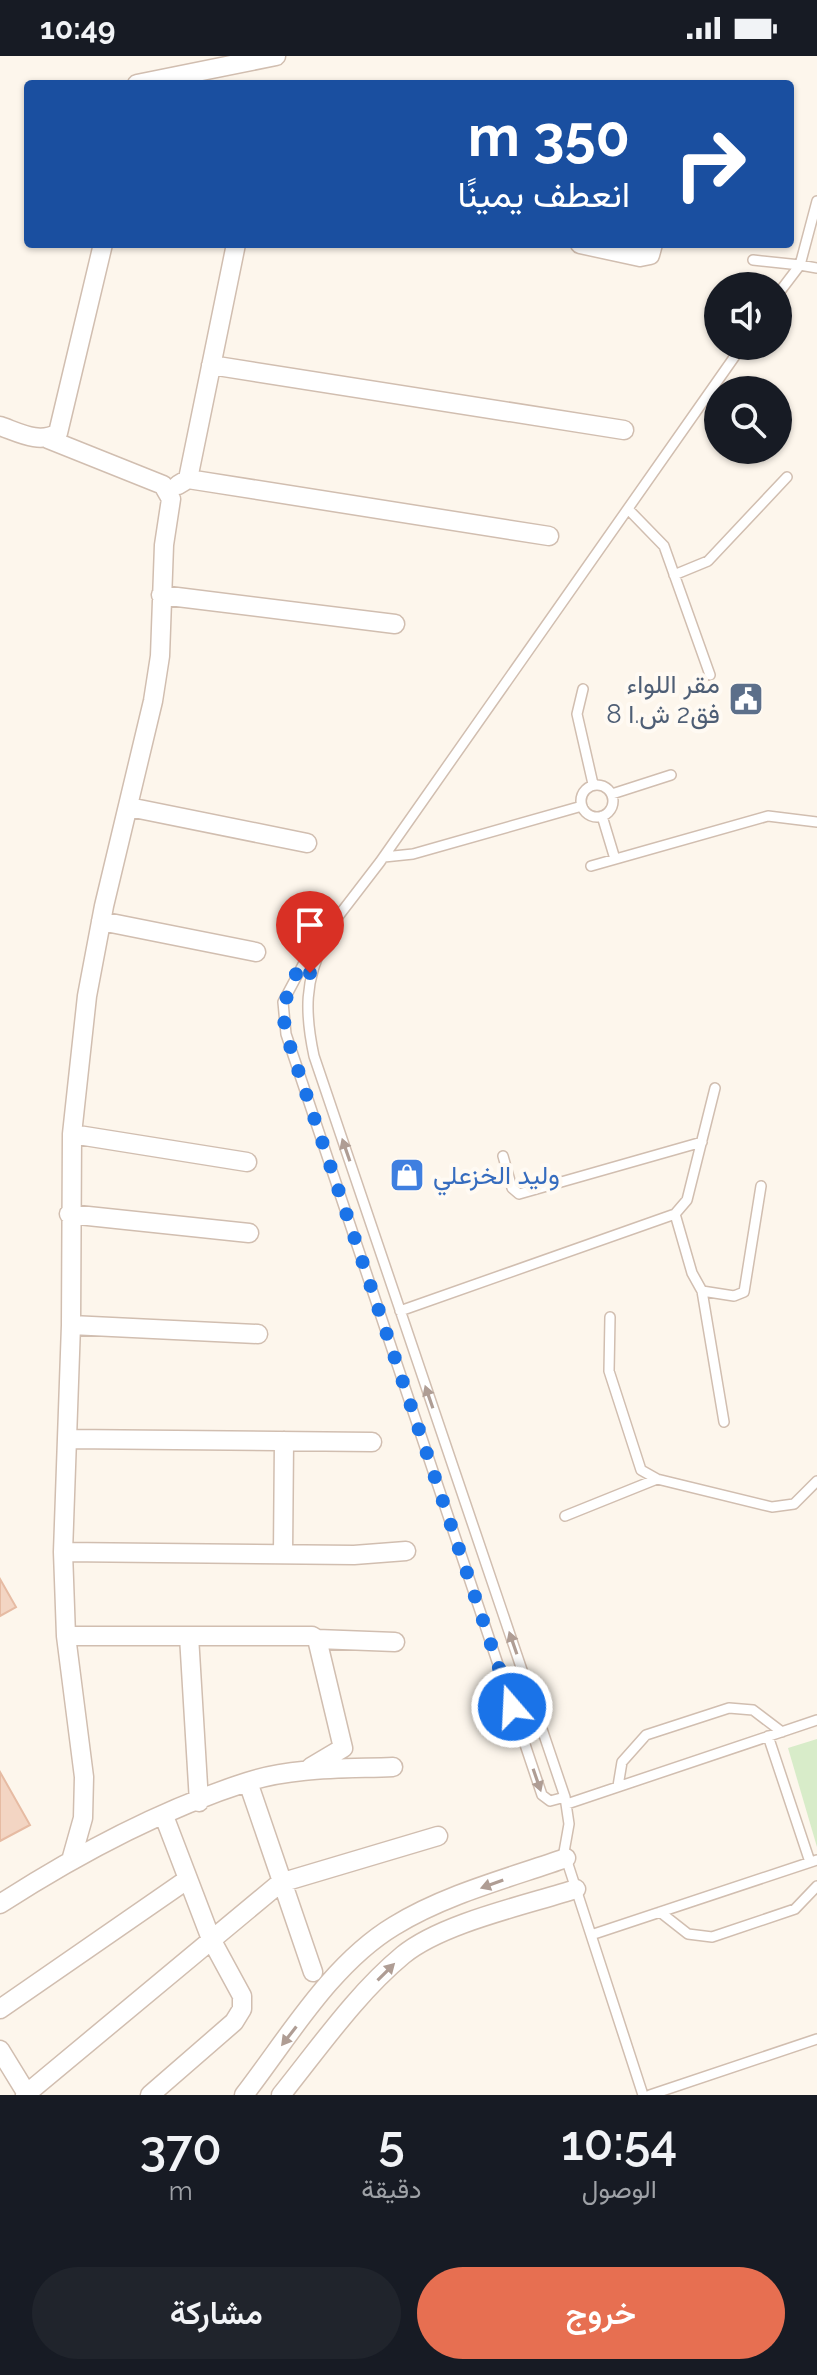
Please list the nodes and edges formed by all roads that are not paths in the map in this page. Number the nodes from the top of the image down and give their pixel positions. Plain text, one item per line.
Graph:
1 (276, 56) edge
2 (157, 80) edge
3 (817, 201) edge
4 (102, 248) edge
5 (235, 248) edge
6 (598, 248) edge
7 (652, 248) edge
8 (753, 260) dead end
9 (800, 265) junction
10 (817, 268) edge
11 (792, 276) edge
12 (732, 360) edge
13 (211, 365) junction
14 (0, 426) edge
15 (624, 430) dead end
16 (48, 439) junction
17 (787, 477) dead end
18 (188, 479) junction
19 (169, 492) junction
20 (629, 510) junction
21 (549, 536) dead end
22 (674, 575) junction
23 (161, 595) junction
24 (395, 624) dead end
25 (710, 675) dead end
26 (583, 689) dead end
27 (671, 775) dead end
28 (593, 784) junction
29 (612, 794) junction
30 (582, 806) junction
31 (129, 807) junction
32 (602, 816) junction
33 (817, 822) edge
34 (307, 843) dead end
35 (384, 857) junction
36 (615, 859) junction
37 (591, 866) dead end
38 (101, 921) junction
39 (337, 921) junction
40 (256, 952) dead end
41 (715, 1088) dead end
42 (72, 1134) junction
43 (702, 1142) junction
44 (503, 1156) dead end
45 (247, 1162) dead end
46 (761, 1186) dead end
47 (69, 1214) junction
48 (675, 1214) junction
49 (249, 1233) dead end
50 (702, 1291) junction
51 (400, 1311) junction
52 (610, 1317) dead end
53 (71, 1325) junction
54 (258, 1334) dead end
55 (724, 1422) dead end
56 (68, 1439) junction
57 (284, 1441) junction
58 (372, 1442) dead end
59 (657, 1479) junction
60 (817, 1481) edge
61 (565, 1516) dead end
62 (406, 1551) dead end
63 (63, 1552) junction
64 (283, 1554) junction
65 (66, 1636) junction
66 (189, 1636) junction
67 (317, 1639) junction
68 (395, 1642) dead end
69 (817, 1720) edge
70 (782, 1732) junction
71 (768, 1736) junction
72 (393, 1767) dead end
73 (305, 1771) junction
74 (248, 1782) junction
75 (618, 1786) junction
76 (566, 1800) junction
77 (199, 1802) junction
78 (164, 1816) junction
79 (438, 1836) dead end
80 (72, 1857) junction
81 (566, 1858) junction
82 (814, 1861) edge
83 (188, 1879) junction
84 (280, 1883) junction
85 (817, 1886) edge
86 (576, 1889) junction
87 (0, 1904) edge
88 (660, 1912) junction
89 (591, 1935) junction
90 (211, 1939) junction
91 (313, 1972) dead end
92 (0, 2009) edge
93 (817, 2039) edge
94 (0, 2050) edge
95 (26, 2094) edge
96 (150, 2095) edge
97 (244, 2095) edge
98 (281, 2095) edge
99 (643, 2095) edge
100 (650, 2095) edge

1 - 2 street
3 - 9 lane
4 - 16 street
5 - 13 street
6 - 7 street
8 - 9 lane
9 - 10 lane
9 - 11 lane
12 - 20 lane
13 - 15 street
13 - 18 street
14 - 16 street
16 - 19 street
17 - 22 lane
18 - 19 street
18 - 21 street
19 - 23 street
20 - 22 lane
20 - 35 lane
22 - 25 lane
23 - 24 street
23 - 31 street
26 - 28 lane
27 - 29 lane
28 - 29 lane
28 - 30 lane
29 - 32 lane
30 - 32 lane
30 - 35 lane
31 - 34 street
31 - 38 street
32 - 36 lane
33 - 36 lane
35 - 39 lane
36 - 37 lane
38 - 40 street
38 - 42 street
51 -> 39 lane
39 -> 76 lane
41 - 43 lane
42 - 45 street
42 - 47 street
43 - 44 lane
43 - 48 lane
46 - 50 lane
47 - 49 street
47 - 53 street
48 - 50 lane
48 - 51 lane
50 - 55 lane
76 -> 51 lane
52 - 59 lane
53 - 54 street
53 - 56 street
56 - 57 street
56 - 63 street
57 - 58 street
57 - 64 street
59 - 60 lane
59 - 61 lane
62 - 64 street
63 - 64 street
63 - 65 street
65 - 66 street
65 - 80 street
66 - 67 street
66 - 77 street
67 - 68 street
67 - 73 street
69 - 70 lane
70 - 71 lane
70 - 75 lane
71 - 75 lane
71 - 82 lane
72 - 73 street
73 - 74 street
74 - 77 street
74 - 84 street
75 - 76 lane
76 - 81 lane
77 - 78 street
78 - 80 street
78 - 83 street
79 - 84 street
80 - 87 street
81 - 86 lane
81 -> 97 street
82 - 88 lane
83 - 90 street
83 - 92 street
84 - 90 street
84 - 91 street
85 - 88 lane
86 - 89 lane
98 -> 86 street
88 - 89 lane
89 - 99 lane
90 - 95 street
90 - 96 street
93 - 100 lane
94 - 95 street

